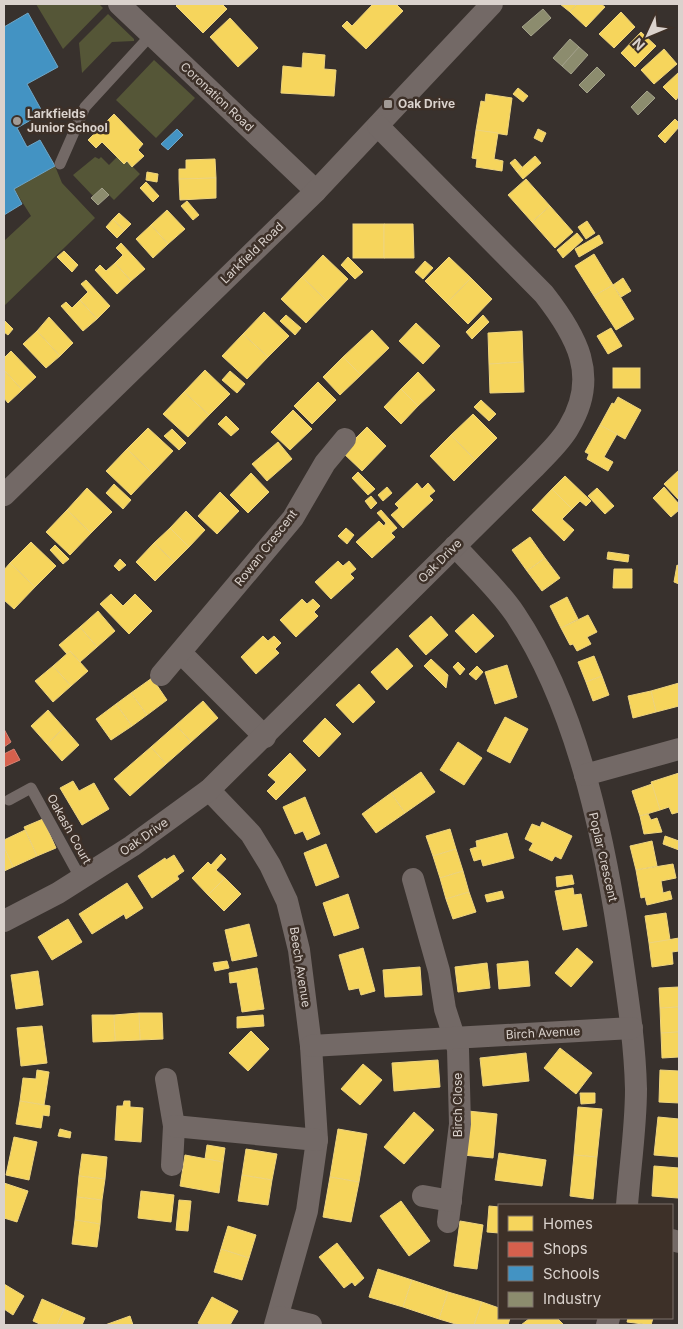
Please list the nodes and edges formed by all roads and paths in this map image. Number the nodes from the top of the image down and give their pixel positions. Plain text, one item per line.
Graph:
1 (119, 4) edge
2 (492, 4) edge
3 (152, 35) junction
4 (378, 126) junction
5 (60, 164) dead end
6 (316, 190) junction
7 (345, 439) dead end
8 (4, 495) edge
9 (455, 546) junction
10 (181, 653) junction
11 (161, 675) dead end
12 (265, 737) junction
13 (679, 748) edge
14 (585, 775) junction
15 (209, 790) junction
16 (9, 800) dead end
17 (81, 879) junction
18 (413, 879) dead end
19 (4, 921) edge
20 (632, 1028) junction
21 (454, 1038) junction
22 (311, 1046) junction
23 (166, 1079) dead end
24 (174, 1126) junction
25 (317, 1140) junction
26 (172, 1165) dead end
27 (423, 1196) dead end
28 (627, 1204) edge
29 (277, 1321) edge
30 (311, 1325) edge

1 - 3 street, Coronation Road
2 - 4 street, Larkfield Road
3 - 5 lane
3 - 6 street, Coronation Road
4 - 6 street, Larkfield Road
4 - 9 street, Oak Drive
6 - 8 street, Larkfield Road
7 - 10 street, Rowan Crescent
9 - 12 street, Oak Drive
9 - 14 street, Poplar Crescent
10 - 11 street, Rowan Crescent
10 - 12 street
12 - 15 street, Oak Drive
13 - 14 street
14 - 20 street, Poplar Crescent
15 - 17 street, Oak Drive
15 - 22 street, Beech Avenue
16 - 17 lane, Oakash Court
17 - 19 street, Oak Drive
18 - 21 street
20 - 21 street, Birch Avenue
20 - 28 street, Poplar Crescent
21 - 22 street, Birch Avenue
21 - 27 street, Birch Close
22 - 25 street, Beech Avenue
23 - 24 street
24 - 25 street
24 - 26 street
25 - 29 street, Beech Avenue
29 - 30 street

